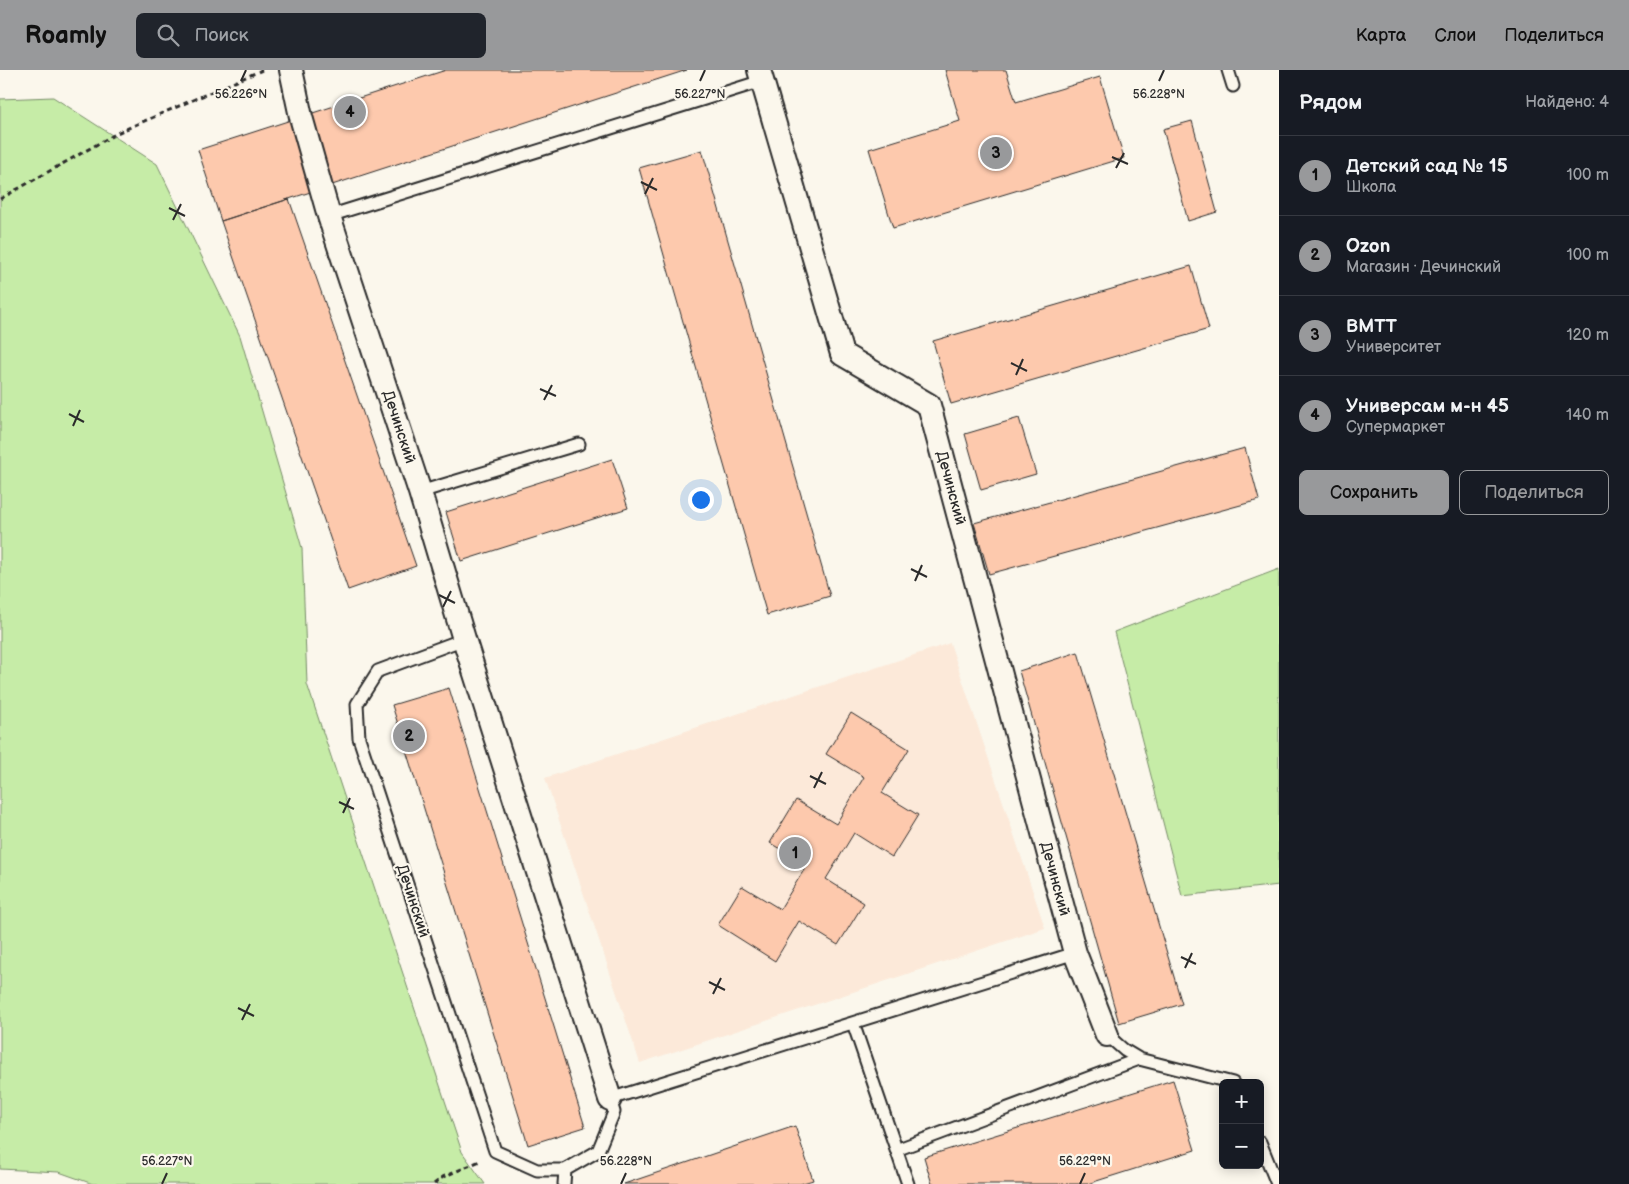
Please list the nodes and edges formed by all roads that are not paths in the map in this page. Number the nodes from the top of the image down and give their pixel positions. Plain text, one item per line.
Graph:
1 (290, 70) edge
2 (1228, 70) edge
3 (760, 76) edge
4 (1233, 86) dead end
5 (329, 216) junction
6 (579, 444) dead end
7 (420, 492) junction
8 (464, 639) junction
9 (1075, 953) junction
10 (853, 1023) junction
11 (1107, 1035) joint
12 (1140, 1058) junction
13 (1219, 1079) edge
14 (610, 1099) junction
15 (896, 1150) junction
16 (1264, 1152) edge
17 (565, 1170) junction
18 (564, 1184) edge
19 (908, 1184) edge
20 (1277, 1184) edge

1 - 5 street, Дечинский
2 - 4 lane
3 - 5 lane
3 - 9 street, Дечинский
5 - 7 street, Дечинский
6 - 7 lane
7 - 8 street, Дечинский
8 - 14 street, Дечинский
8 - 17 lane, Дечинский
9 - 10 lane
9 - 11 street, Дечинский
10 - 14 lane
10 - 15 lane
11 - 12 lane, Дечинский
12 - 13 lane, Дечинский
12 - 15 lane
14 - 17 lane, Дечинский
15 - 19 lane
16 - 20 lane
17 - 18 lane

